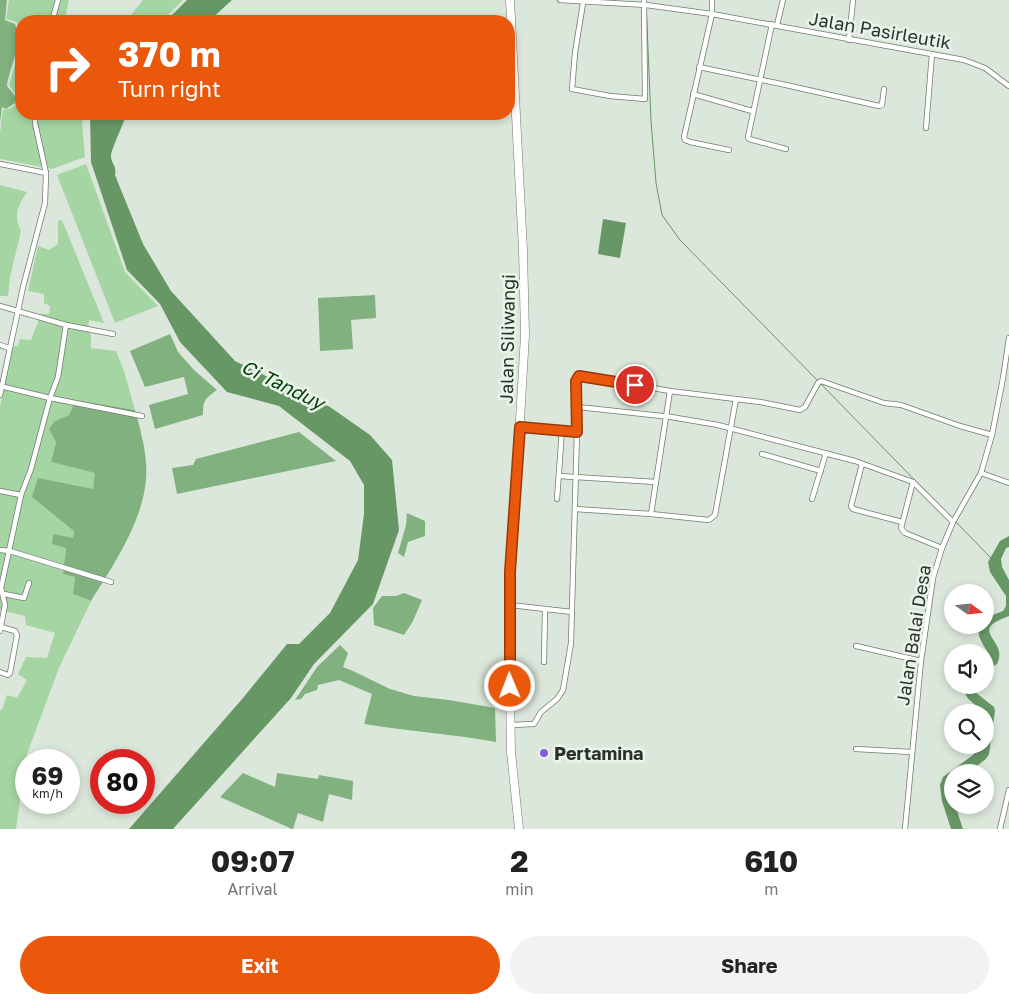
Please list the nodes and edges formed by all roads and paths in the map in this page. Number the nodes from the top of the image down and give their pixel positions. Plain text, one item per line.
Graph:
1 (58, 0) edge
2 (510, 0) edge
3 (560, 0) edge
4 (712, 0) edge
5 (783, 0) edge
6 (853, 0) edge
7 (586, 2) edge
8 (646, 4) edge
9 (712, 14) junction
10 (54, 15) edge
11 (511, 15) edge
12 (775, 25) junction
13 (849, 40) junction
14 (932, 54) junction
15 (699, 67) junction
16 (759, 79) junction
17 (1009, 86) edge
18 (884, 89) dead end
19 (693, 94) junction
20 (515, 98) edge
21 (752, 111) junction
22 (35, 120) edge
23 (926, 128) dead end
24 (786, 149) dead end
25 (729, 150) dead end
26 (0, 164) edge
27 (46, 173) junction
28 (0, 306) edge
29 (18, 311) junction
30 (66, 325) junction
31 (113, 334) dead end
32 (1009, 338) edge
33 (0, 345) edge
34 (9, 348) junction
35 (1, 387) edge
36 (670, 391) junction
37 (0, 395) edge
38 (50, 398) junction
39 (736, 399) junction
40 (578, 407) junction
41 (142, 416) dead end
42 (667, 416) junction
43 (520, 427) junction
44 (731, 427) junction
45 (562, 430) junction
46 (577, 432) junction
47 (992, 435) junction
48 (826, 453) junction
49 (762, 454) dead end
50 (862, 464) junction
51 (821, 471) junction
52 (980, 473) junction
53 (559, 476) junction
54 (576, 477) junction
55 (656, 482) junction
56 (913, 482) junction
57 (1009, 483) edge
58 (0, 491) edge
59 (21, 495) junction
60 (556, 499) dead end
61 (812, 499) dead end
62 (575, 509) junction
63 (651, 514) junction
64 (953, 521) junction
65 (902, 522) junction
66 (942, 548) junction
67 (0, 550) edge
68 (10, 551) junction
69 (111, 582) dead end
70 (29, 583) dead end
71 (4, 594) junction
72 (510, 604) junction
73 (545, 609) junction
74 (572, 612) junction
75 (1, 629) edge
76 (856, 646) dead end
77 (921, 660) junction
78 (544, 662) dead end
79 (0, 672) edge
80 (511, 725) junction
81 (856, 749) dead end
82 (911, 752) junction
83 (1009, 790) edge
84 (1008, 804) edge
85 (519, 829) edge
86 (905, 829) edge
87 (1000, 829) edge

1 - 10 street
2 - 11 highway, Jalan Siliwangi
3 - 7 street, Jalan Pasirleutik
4 - 9 street
5 - 12 street
6 - 13 street
7 - 8 street, Jalan Pasirleutik
7 - 8 street
8 - 9 street, Jalan Pasirleutik
9 - 12 street, Jalan Pasirleutik
9 - 15 street
12 - 13 street, Jalan Pasirleutik
12 - 16 street
13 - 14 street, Jalan Pasirleutik
14 - 17 street, Jalan Pasirleutik
14 - 23 street
15 - 16 street
15 - 19 street
16 - 18 street
16 - 21 street
19 - 21 street
19 - 25 street
20 - 43 highway, Jalan Siliwangi
21 - 24 street
22 - 27 street
26 - 27 street
27 - 29 street
28 - 29 street
29 - 30 street
29 - 34 street
30 - 31 street
30 - 38 street
32 - 47 street, Jalan Balai Desa
33 - 34 street
34 - 35 street
35 - 37 street
35 - 38 street
36 - 39 street
36 - 40 street
36 - 42 street
38 - 41 street
38 - 59 street
39 - 44 street
39 - 47 street
40 - 42 street
40 - 46 street
42 - 44 street
42 - 55 street
43 - 45 street
43 - 72 highway, Jalan Siliwangi
44 - 48 street
44 - 63 street
45 - 46 street
45 - 53 street
46 - 54 street
47 - 52 street, Jalan Balai Desa
48 - 50 street
48 - 51 street
49 - 51 street
50 - 56 street
50 - 65 street
51 - 61 street
52 - 57 street
52 - 64 street, Jalan Balai Desa
53 - 54 street
53 - 60 street
54 - 55 street
54 - 62 street
55 - 63 street
56 - 64 street
56 - 65 street
58 - 59 street
59 - 68 street
62 - 63 street
62 - 74 street
64 - 66 street, Jalan Balai Desa
65 - 66 street
66 - 77 street, Jalan Balai Desa
67 - 68 street
68 - 69 street
68 - 71 street
70 - 71 street
71 - 75 street
72 - 73 street
72 - 80 highway, Jalan Siliwangi
73 - 74 street
73 - 78 street
74 - 80 street
75 - 79 street
76 - 77 street
77 - 82 street, Jalan Balai Desa
80 - 85 highway, Jalan Siliwangi
81 - 82 street
82 - 86 street, Jalan Balai Desa
83 - 84 street
84 - 87 street

